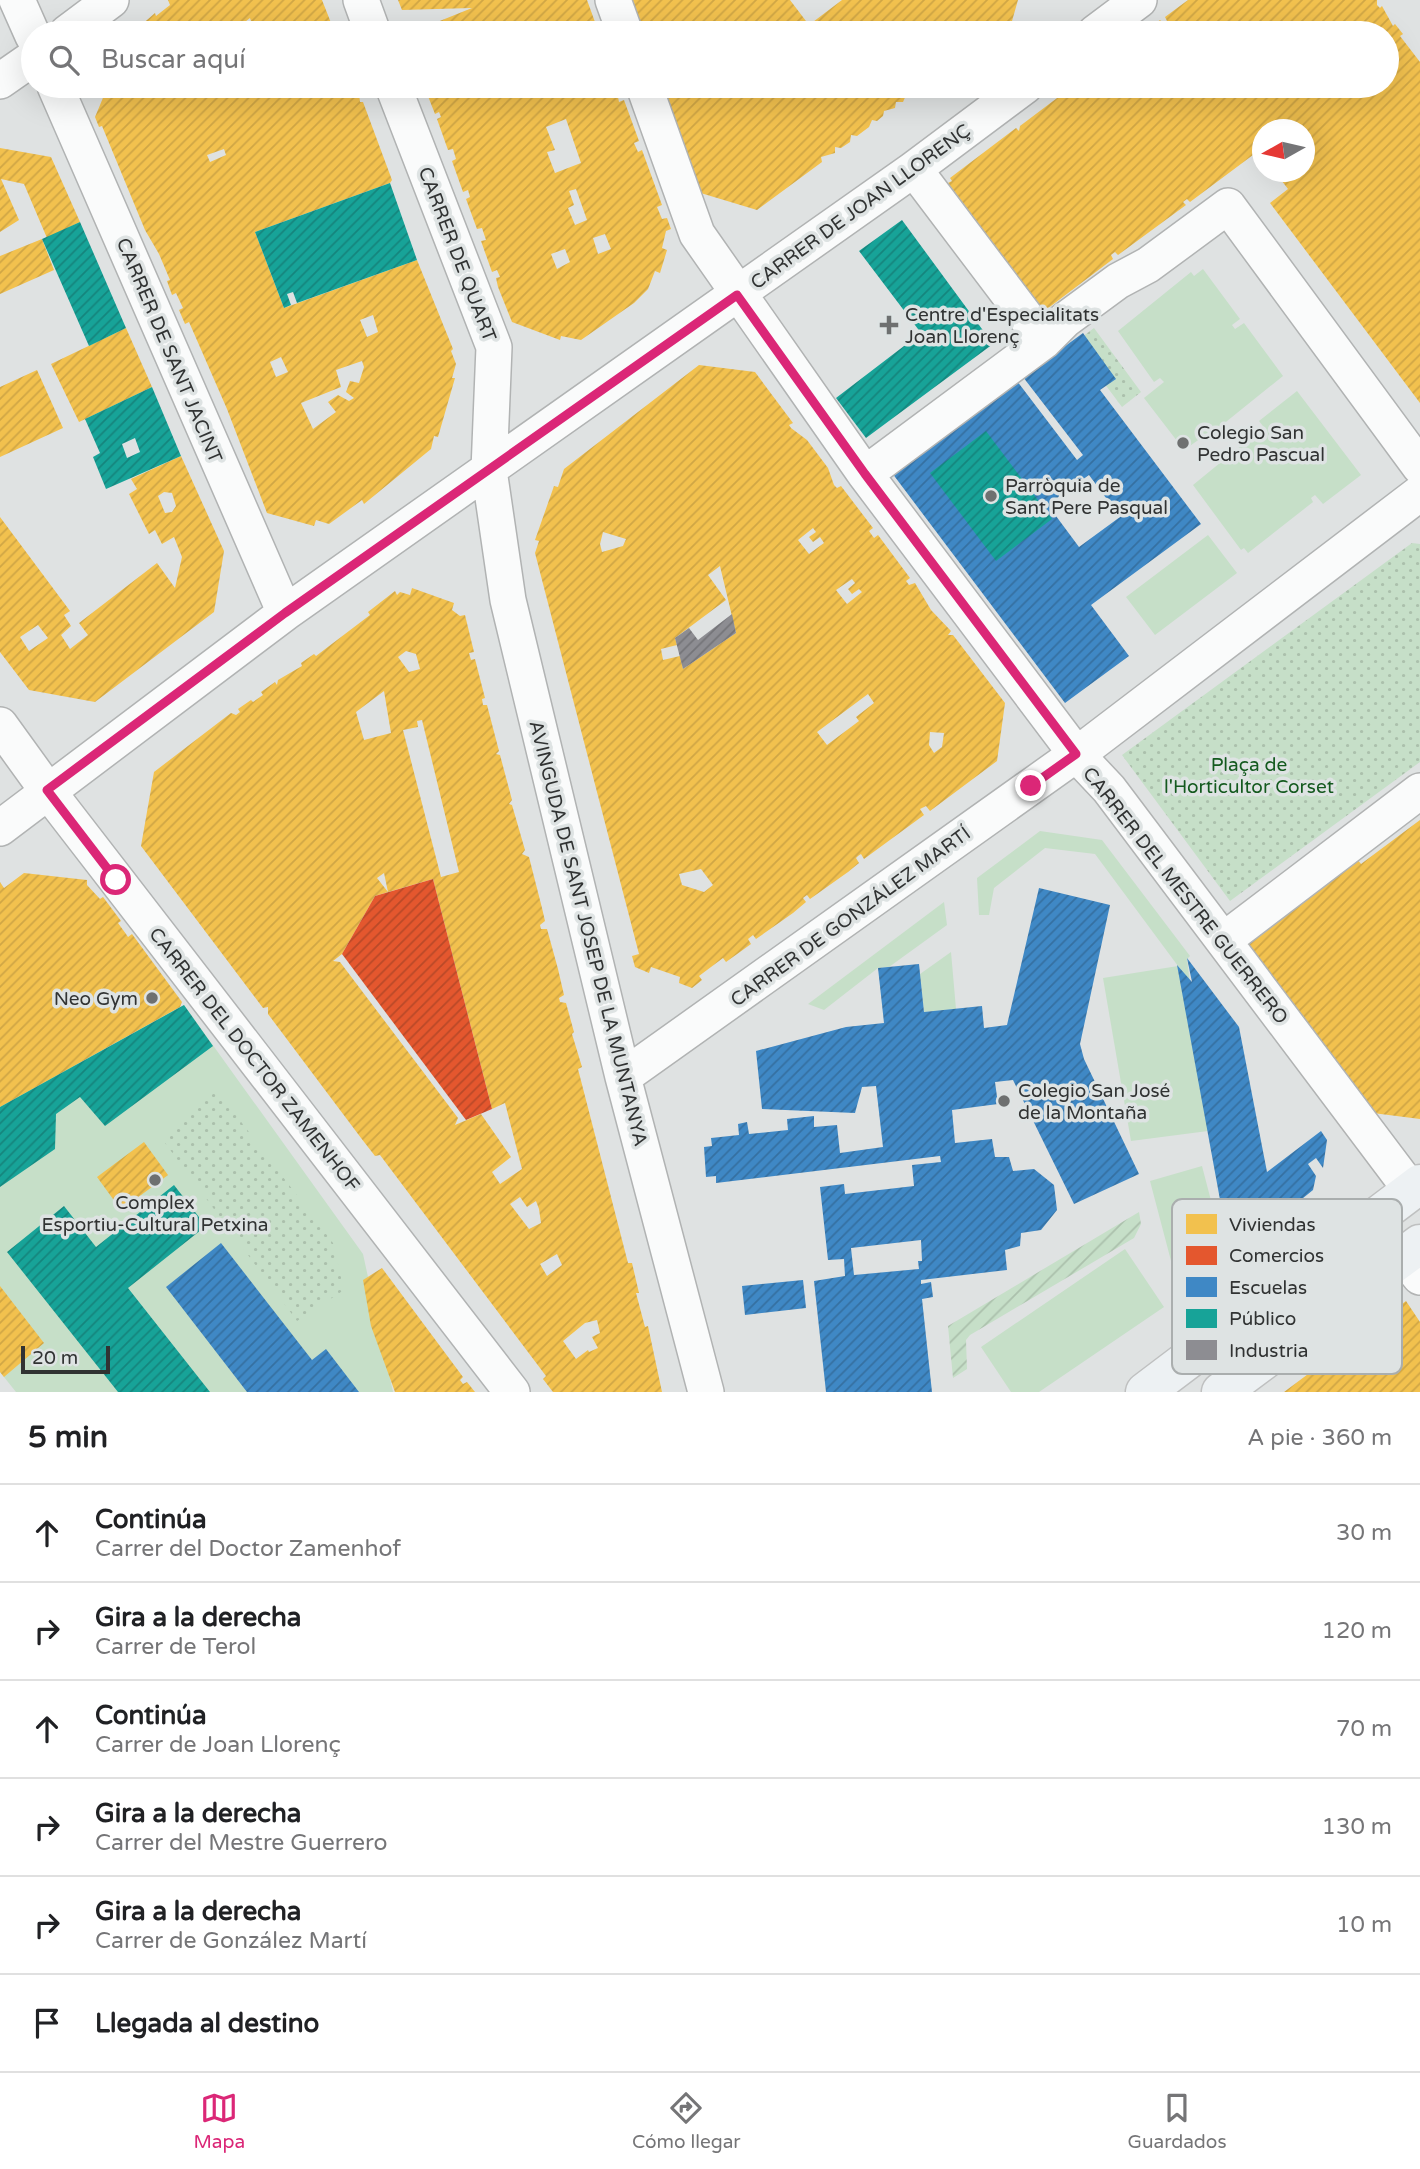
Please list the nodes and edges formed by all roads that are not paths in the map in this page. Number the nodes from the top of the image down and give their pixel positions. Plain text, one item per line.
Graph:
1 (17, 0) edge
2 (111, 0) edge
3 (360, 0) edge
4 (613, 0) edge
5 (26, 21) edge
6 (83, 21) edge
7 (368, 21) edge
8 (621, 21) edge
9 (21, 66) edge
10 (0, 81) edge
11 (60, 98) edge
12 (398, 98) edge
13 (648, 98) edge
14 (1009, 98) edge
15 (914, 170) junction
16 (737, 295) junction
17 (1044, 341) junction
18 (1420, 467) edge
19 (489, 470) junction
20 (865, 474) junction
21 (1420, 493) edge
22 (285, 613) junction
23 (0, 725) edge
24 (1076, 754) junction
25 (47, 790) junction
26 (1420, 791) edge
27 (0, 828) edge
28 (1224, 940) junction
29 (624, 1077) junction
30 (1415, 1187) edge
31 (1399, 1199) edge
32 (1172, 1372) edge
33 (1247, 1374) edge
34 (512, 1392) edge
35 (706, 1392) edge
36 (1145, 1392) edge
37 (1221, 1392) edge

1 - 5 street
2 - 6 street
3 - 7 street
4 - 8 street
9 - 10 street
11 - 22 street, CARRER DE SANT JACINT
12 - 19 street, CARRER DE QUART
13 - 16 street, CARRER DEL MESTRE GUERRERO
14 - 15 street, CARRER DE JOAN LLORENÇ
15 - 16 street, CARRER DE JOAN LLORENÇ
15 - 17 street
16 - 19 street, CARRER DE JOAN LLORENÇ
16 - 20 street, CARRER DEL MESTRE GUERRERO
17 - 18 street
17 - 20 street
19 - 22 street, CARRER DE JOAN LLORENÇ
19 - 29 street, AVINGUDA DE SANT JOSEP DE LA MUNTANYA
20 - 24 street, CARRER DEL MESTRE GUERRERO
21 - 24 street
22 - 25 street, CARRER DE JOAN LLORENÇ
23 - 25 street, CARRER DEL DOCTOR ZAMENHOF
24 - 28 street, CARRER DEL MESTRE GUERRERO
24 - 29 street, CARRER DE GONZÁLEZ MARTÍ
25 - 27 street, CARRER DE JOAN LLORENÇ
25 - 34 street, CARRER DEL DOCTOR ZAMENHOF
26 - 28 street
28 - 30 street, CARRER DEL MESTRE GUERRERO
29 - 35 street, AVINGUDA DE SANT JOSEP DE LA MUNTANYA
30 - 31 main road
32 - 36 main road
33 - 37 main road

